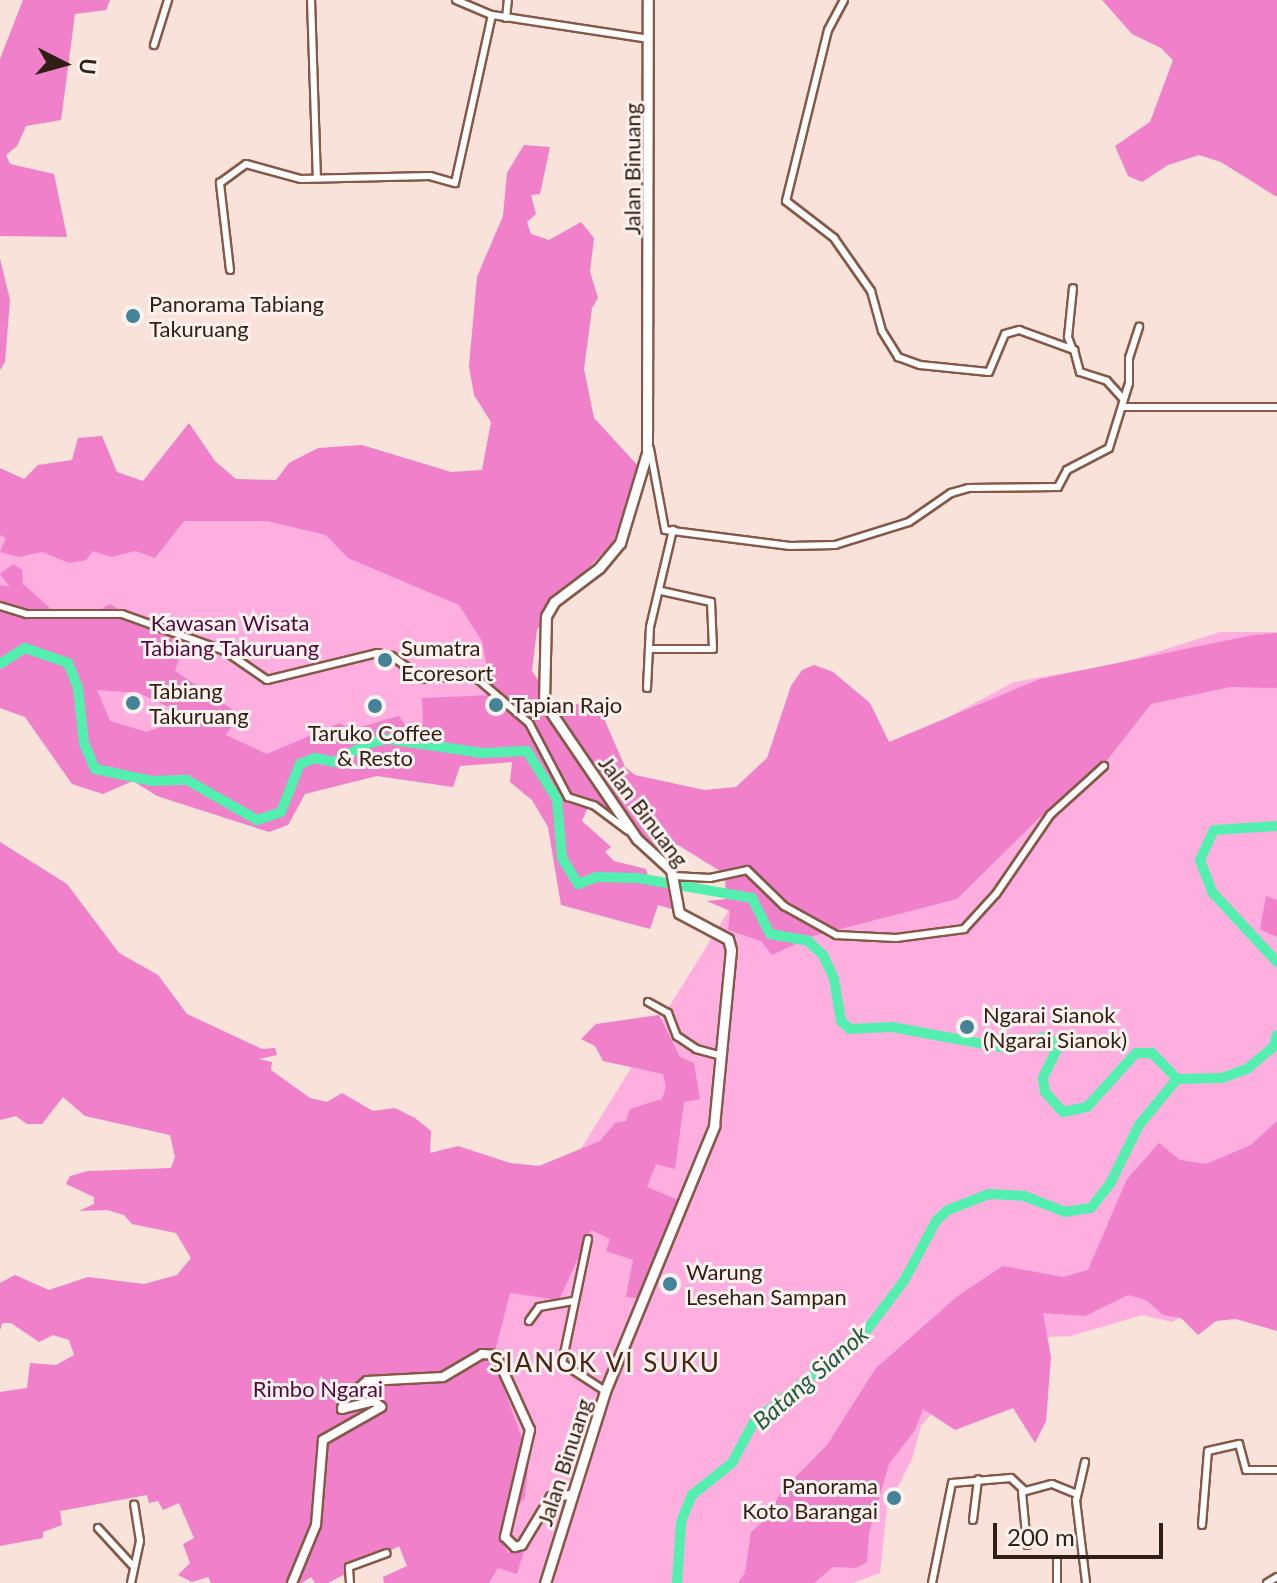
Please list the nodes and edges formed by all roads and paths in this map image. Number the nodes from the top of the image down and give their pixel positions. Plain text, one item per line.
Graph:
1 (168, 0) edge
2 (311, 0) edge
3 (456, 0) edge
4 (508, 0) edge
5 (648, 0) edge
6 (844, 0) edge
7 (492, 15) junction
8 (506, 18) junction
9 (649, 39) junction
10 (154, 45) dead end
11 (317, 177) junction
12 (230, 270) dead end
13 (1073, 288) dead end
14 (1139, 327) dead end
15 (1074, 350) junction
16 (1123, 399) junction
17 (1122, 407) junction
18 (1277, 407) edge
19 (648, 438) junction
20 (673, 530) junction
21 (661, 591) junction
22 (0, 606) edge
23 (649, 649) junction
24 (647, 688) dead end
25 (1104, 766) dead end
26 (637, 839) junction
27 (674, 879) junction
28 (648, 1002) dead end
29 (722, 1056) junction
30 (588, 1239) dead end
31 (574, 1301) junction
32 (529, 1321) dead end
33 (605, 1391) junction
34 (1085, 1462) dead end
35 (1277, 1470) edge
36 (978, 1479) junction
37 (1025, 1491) junction
38 (1077, 1494) junction
39 (570, 1495) junction
40 (134, 1504) dead end
41 (973, 1520) dead end
42 (1202, 1525) dead end
43 (98, 1528) dead end
44 (1027, 1545) dead end
45 (387, 1553) dead end
46 (1057, 1560) dead end
47 (132, 1565) junction
48 (1277, 1577) edge
49 (131, 1583) edge
50 (292, 1583) edge
51 (350, 1583) edge
52 (545, 1583) edge
53 (932, 1583) edge
54 (1057, 1583) edge
55 (1086, 1583) edge
56 (1267, 1583) edge

1 - 10 street
2 - 11 street
3 - 7 street
4 - 8 street
5 - 9 main road, Jalan Binuang
6 - 15 street
7 - 8 street
7 - 11 street
8 - 9 street
9 - 19 main road, Jalan Binuang
11 - 12 street
13 - 15 street
14 - 16 street
15 - 16 street
16 - 17 street
17 - 18 street
17 - 20 street
19 - 20 street
19 - 26 main road, Jalan Binuang
20 - 21 street
21 - 23 street
21 - 23 street
22 - 26 street
23 - 24 street
25 - 27 street
26 - 27 main road, Jalan Binuang
27 - 29 main road, Jalan Binuang
28 - 29 street
29 - 33 main road, Jalan Binuang
30 - 31 street
31 - 32 street
31 - 33 street
33 - 39 main road, Jalan Binuang
34 - 38 street
35 - 42 street
36 - 37 street
36 - 41 street
36 - 53 street
37 - 38 street
37 - 44 street
38 - 55 street
39 - 50 street
39 - 52 main road, Jalan Binuang
40 - 47 street
43 - 47 street
45 - 51 street
46 - 54 street
47 - 49 street
48 - 56 street

